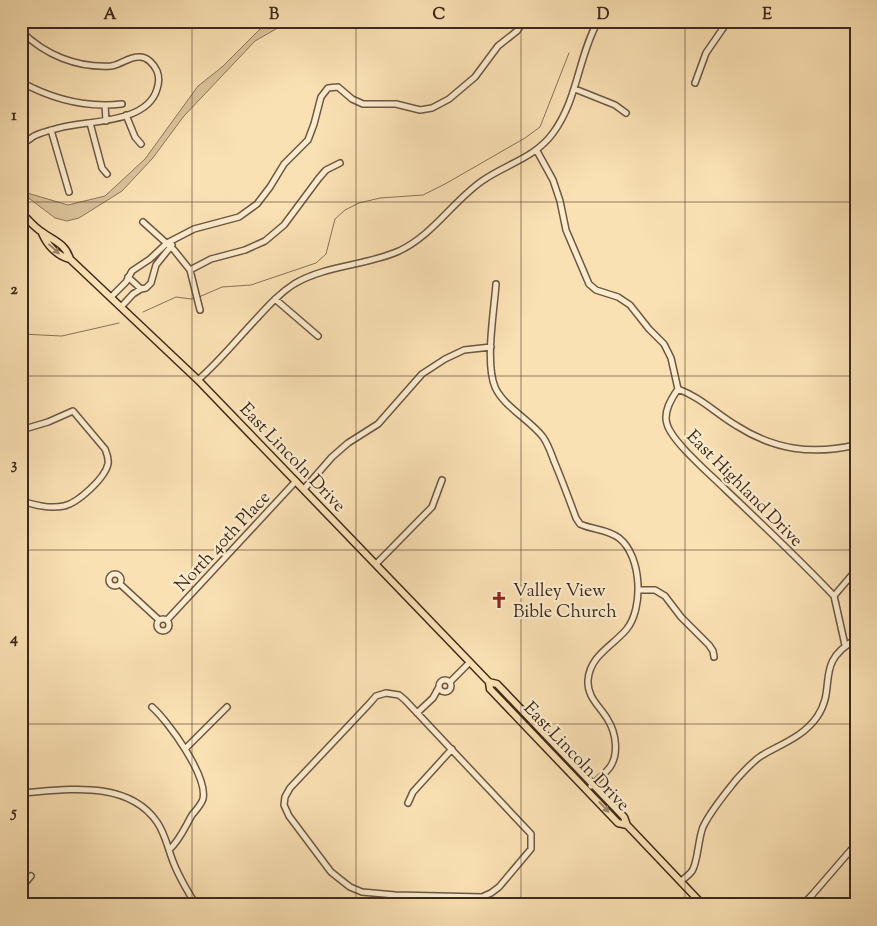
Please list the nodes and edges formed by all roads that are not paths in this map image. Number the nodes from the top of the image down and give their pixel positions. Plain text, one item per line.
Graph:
1 (524, 21) edge
2 (598, 21) edge
3 (728, 21) edge
4 (21, 32) edge
5 (21, 82) edge
6 (695, 82) dead end
7 (575, 89) junction
8 (122, 104) dead end
9 (105, 106) junction
10 (626, 113) dead end
11 (126, 116) junction
12 (106, 121) junction
13 (90, 123) junction
14 (51, 130) junction
15 (141, 144) dead end
16 (23, 147) edge
17 (537, 150) junction
18 (21, 159) edge
19 (340, 163) dead end
20 (107, 174) dead end
21 (68, 192) dead end
22 (21, 213) edge
23 (143, 222) dead end
24 (169, 245) junction
25 (190, 270) junction
26 (128, 277) junction
27 (496, 284) dead end
28 (141, 289) junction
29 (111, 297) junction
30 (275, 299) junction
31 (121, 307) junction
32 (200, 310) dead end
33 (318, 336) dead end
34 (492, 347) junction
35 (198, 380) junction
36 (678, 389) junction
37 (21, 430) edge
38 (856, 445) edge
39 (442, 480) dead end
40 (296, 481) junction
41 (304, 489) junction
42 (21, 501) edge
43 (376, 564) junction
44 (856, 570) edge
45 (120, 584) dead end
46 (638, 590) junction
47 (834, 596) junction
48 (159, 620) junction
49 (167, 620) junction
50 (856, 639) edge
51 (845, 645) junction
52 (714, 657) dead end
53 (470, 662) junction
54 (450, 682) junction
55 (489, 682) junction
56 (439, 687) junction
57 (444, 692) junction
58 (433, 698) junction
59 (152, 707) dead end
60 (227, 708) dead end
61 (418, 713) junction
62 (185, 749) junction
63 (452, 750) junction
64 (592, 784) junction
65 (587, 789) junction
66 (21, 792) edge
67 (408, 803) dead end
68 (627, 825) junction
69 (856, 844) edge
70 (169, 850) junction
71 (31, 876) dead end
72 (681, 882) junction
73 (21, 888) edge
74 (196, 905) edge
75 (704, 905) edge
76 (802, 905) edge

1 - 24 street
2 - 7 street
3 - 6 street
4 - 11 street
5 - 9 street
7 - 10 street
7 - 17 street
8 - 9 street
9 - 12 street
11 - 12 street
11 - 15 street
12 - 13 street
13 - 14 street
13 - 20 street
14 - 16 street
14 - 21 street
16 - 18 street
17 - 30 street
17 - 36 street
19 - 25 street
22 - 29 main road, East Lincoln Drive
23 - 24 street
24 - 25 street
24 - 26 street
24 - 28 street
25 - 32 street
26 - 28 street
26 - 29 street
27 - 34 street
28 - 31 street
29 - 31 main road, East Lincoln Drive
30 - 33 street
30 - 35 street
31 - 35 main road, East Lincoln Drive
34 - 41 street
34 - 46 street
35 - 40 main road, East Lincoln Drive
36 - 38 street
36 - 47 street, East Highland Drive
37 - 42 street
39 - 43 street
40 - 41 main road, East Lincoln Drive
40 - 49 street, North 40th Place
41 - 43 main road, East Lincoln Drive
43 - 53 main road, East Lincoln Drive
44 - 47 street
45 - 48 street
46 - 52 street
46 - 64 street
47 - 51 street
48 - 49 street
48 - 49 street
50 - 51 street
51 - 72 street
53 - 54 street
53 - 55 main road, East Lincoln Drive
54 - 56 street
54 - 57 street
55 - 64 main road, East Lincoln Drive
55 - 65 main road, East Lincoln Drive
56 - 57 street
56 - 58 street
57 - 58 street
58 - 61 street
59 - 62 street
60 - 62 street
61 - 63 street
61 - 63 street
62 - 70 street
63 - 67 street
64 - 65 street
64 - 68 main road, East Lincoln Drive
65 -> 68 main road, East Lincoln Drive
66 - 70 street
68 - 72 main road, East Lincoln Drive
69 - 76 street
70 - 74 street
71 - 73 street
72 - 75 main road, East Lincoln Drive

